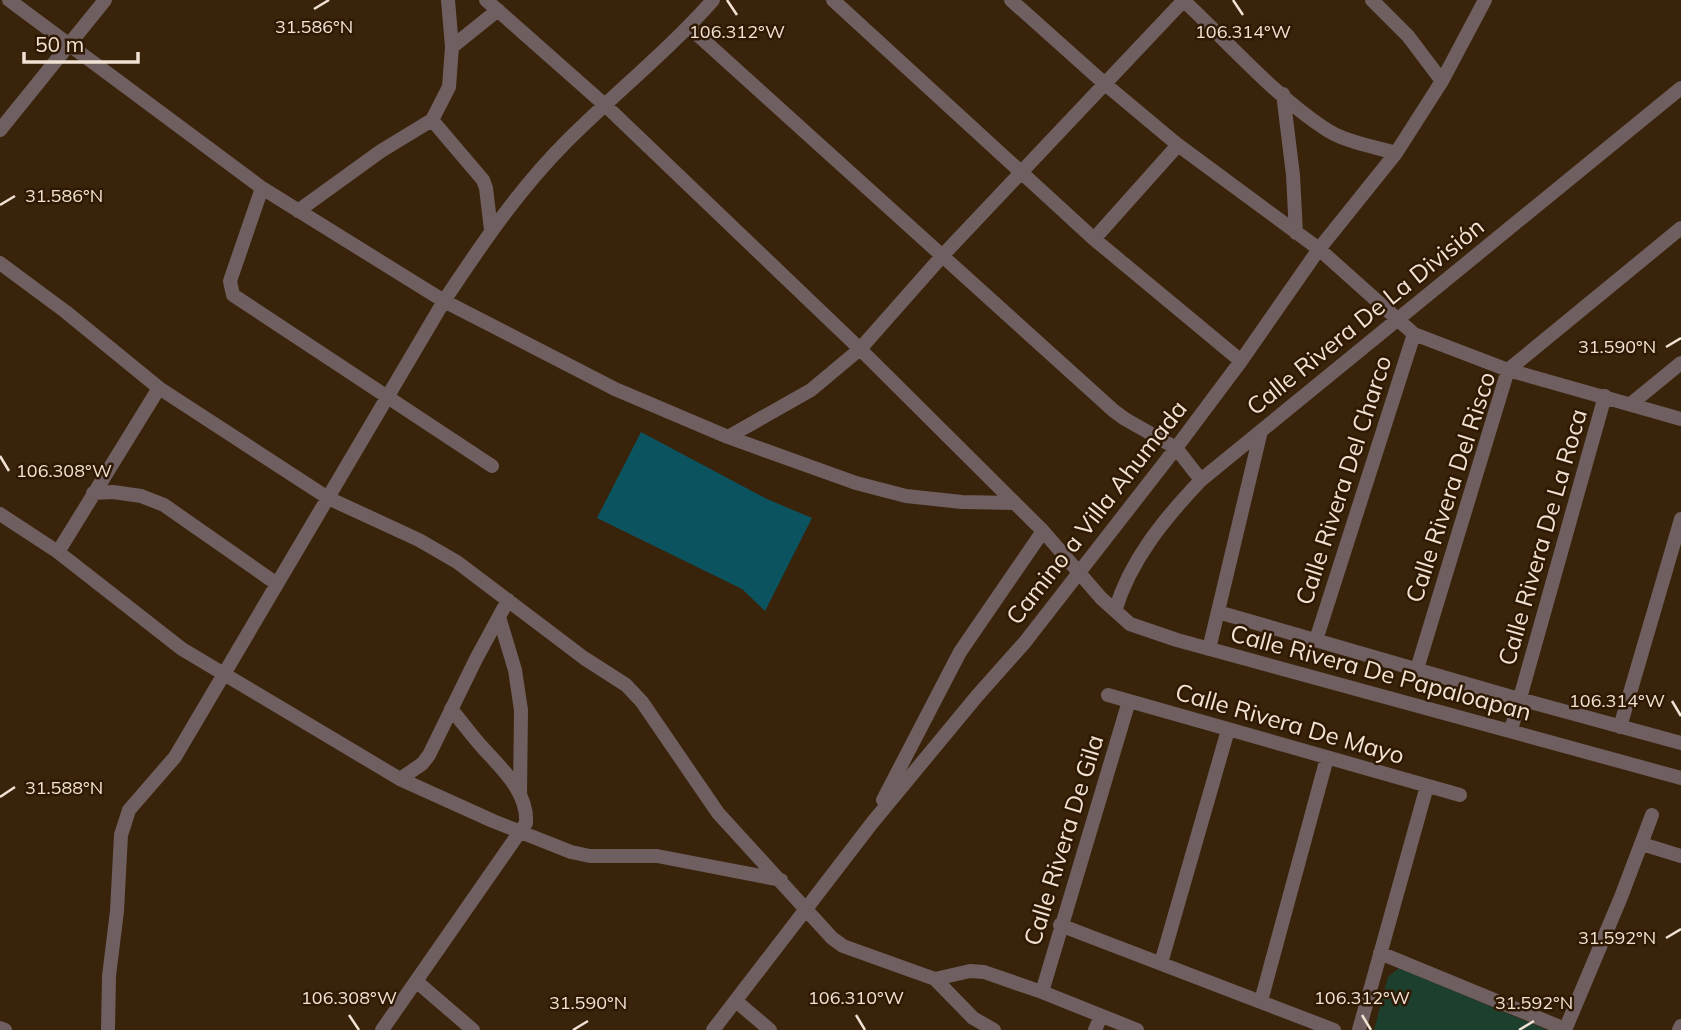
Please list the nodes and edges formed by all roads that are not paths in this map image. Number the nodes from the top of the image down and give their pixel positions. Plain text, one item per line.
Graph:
1 (9, 0) edge
2 (105, 0) edge
3 (448, 0) edge
4 (486, 0) edge
5 (713, 0) edge
6 (833, 0) edge
7 (1011, 0) edge
8 (1184, 0) edge
9 (1372, 0) edge
10 (1485, 0) edge
11 (498, 10) junction
12 (690, 27) junction
13 (69, 46) junction
14 (452, 47) junction
15 (1442, 81) junction
16 (1105, 84) junction
17 (1681, 88) edge
18 (1283, 94) junction
19 (606, 106) junction
20 (432, 120) junction
21 (0, 130) edge
22 (1178, 145) junction
23 (1396, 153) junction
24 (1022, 173) junction
25 (262, 188) junction
26 (298, 211) junction
27 (1681, 228) edge
28 (491, 230) junction
29 (1296, 233) junction
30 (1094, 239) junction
31 (1319, 249) junction
32 (943, 255) junction
33 (0, 263) edge
34 (444, 301) junction
35 (1398, 319) junction
36 (1414, 334) junction
37 (860, 349) junction
38 (1241, 361) junction
39 (1681, 363) edge
40 (1508, 370) junction
41 (159, 388) junction
42 (1605, 396) junction
43 (388, 397) junction
44 (1632, 403) junction
45 (1681, 419) edge
46 (1261, 431) junction
47 (728, 437) junction
48 (1176, 448) junction
49 (492, 466) dead end
50 (1200, 480) junction
51 (93, 493) junction
52 (328, 498) junction
53 (1014, 503) junction
54 (0, 514) edge
55 (1681, 519) edge
56 (1044, 531) junction
57 (58, 552) junction
58 (1080, 574) junction
59 (276, 584) junction
60 (509, 600) junction
61 (1115, 611) junction
62 (1218, 612) junction
63 (499, 617) junction
64 (1316, 639) junction
65 (1209, 649) junction
66 (1417, 669) junction
67 (222, 674) junction
68 (1108, 695) dead end
69 (1519, 699) junction
70 (1129, 701) junction
71 (452, 709) junction
72 (1620, 727) junction
73 (1228, 730) junction
74 (1511, 730) junction
75 (1681, 743) edge
76 (1327, 758) junction
77 (1681, 778) edge
78 (400, 779) junction
79 (1427, 786) junction
80 (1460, 795) dead end
81 (520, 796) junction
82 (1652, 815) dead end
83 (872, 823) junction
84 (521, 832) junction
85 (1642, 844) junction
86 (1681, 856) edge
87 (781, 880) junction
88 (806, 910) junction
89 (1060, 925) junction
90 (1380, 953) junction
91 (1161, 963) junction
92 (935, 979) junction
93 (416, 981) junction
94 (1042, 992) junction
95 (736, 1001) junction
96 (1261, 1001) junction
97 (1101, 1016) junction
98 (971, 1024) edge
99 (108, 1030) edge
100 (382, 1030) edge
101 (473, 1030) edge
102 (713, 1030) edge
103 (770, 1030) edge
104 (994, 1030) edge
105 (1095, 1030) edge
106 (1137, 1030) edge
107 (1334, 1030) edge
108 (1359, 1030) edge
109 (1565, 1030) edge

1 - 13 street
2 - 13 street
3 - 14 street
4 - 11 street, Calle Rivera De Papaloapan
5 - 12 street
6 - 24 street
7 - 16 street
8 - 16 street
8 - 18 street
9 - 15 street
10 - 15 street, Camino a Villa Ahumada
11 - 14 street
11 - 19 street, Calle Rivera De Papaloapan
12 - 19 street
12 - 32 street
13 - 21 street
13 - 25 street
14 - 20 street
15 - 23 street, Camino a Villa Ahumada
16 - 22 street
16 - 24 street
17 - 35 street, Calle Rivera De La División
18 - 23 street
18 - 29 street
19 - 28 street
19 - 37 street, Calle Rivera De Papaloapan
20 - 26 street
20 - 28 street
22 - 29 street
22 - 30 street
23 - 31 street, Camino a Villa Ahumada
24 - 30 street
24 - 32 street
25 - 26 street
25 - 43 street
26 - 34 street
27 - 40 street, Calle Rivera Del Risco
28 - 34 street
29 - 31 street
30 - 38 street
31 - 35 street
31 - 38 street, Camino a Villa Ahumada
32 - 37 street
32 - 48 street
33 - 41 street
34 - 43 street
34 - 47 street
35 - 36 street
35 - 46 street, Calle Rivera De La División
36 - 40 street
36 - 64 street, Calle Rivera Del Charco
37 - 47 street
37 - 53 street, Calle Rivera De Papaloapan
38 - 48 street, Camino a Villa Ahumada
39 - 44 street
40 - 42 street
40 - 66 street, Calle Rivera Del Risco
41 - 51 street
41 - 52 street
42 - 44 street
42 - 69 street, Calle Rivera De La Roca
43 - 49 street
43 - 52 street
44 - 45 street
46 - 50 street, Calle Rivera De La División
46 - 62 street
47 - 53 street
48 - 50 street
48 - 58 street, Camino a Villa Ahumada
50 - 61 street, Calle Rivera De La División
51 - 57 street
51 - 59 street
52 - 59 street
52 - 60 street
53 - 56 street, Calle Rivera De Papaloapan
54 - 57 street
55 - 72 street
56 - 58 street, Calle Rivera De Papaloapan
56 - 83 street
57 - 67 street
58 - 61 street, Calle Rivera De Papaloapan
58 - 83 street, Camino a Villa Ahumada
59 - 67 street
60 - 63 street
60 - 87 street
61 - 65 street, Calle Rivera De Papaloapan
62 - 64 street
62 - 65 street
63 - 71 street
63 - 81 street
64 - 66 street
65 - 74 street, Calle Rivera De Papaloapan
66 - 69 street
67 - 78 street
67 - 99 street
68 - 70 street, Calle Rivera De Mayo
69 - 72 street
69 - 74 street, Calle Rivera De La Roca
70 - 73 street, Calle Rivera De Mayo
70 - 89 street, Calle Rivera De Gila
71 - 78 street
71 - 81 street
72 - 75 street
73 - 76 street, Calle Rivera De Mayo
73 - 91 street
74 - 77 street, Calle Rivera De Papaloapan
76 - 79 street, Calle Rivera De Mayo
76 - 96 street
78 - 84 street
79 - 80 street, Calle Rivera De Mayo
79 - 90 street
81 - 84 street
82 - 85 street
83 - 88 street, Camino a Villa Ahumada
84 - 87 street
84 - 93 street
85 - 86 street
85 - 109 street
87 - 88 street
88 - 92 street
88 - 95 street, Camino a Villa Ahumada
89 - 91 street
89 - 94 street, Calle Rivera De Gila
90 - 108 street
90 - 109 street
91 - 96 street
92 - 94 street
92 - 98 street
93 - 100 street
93 - 101 street
94 - 97 street
95 - 102 street, Camino a Villa Ahumada
95 - 103 street
96 - 107 street
97 - 105 street
97 - 106 street
98 - 104 street

